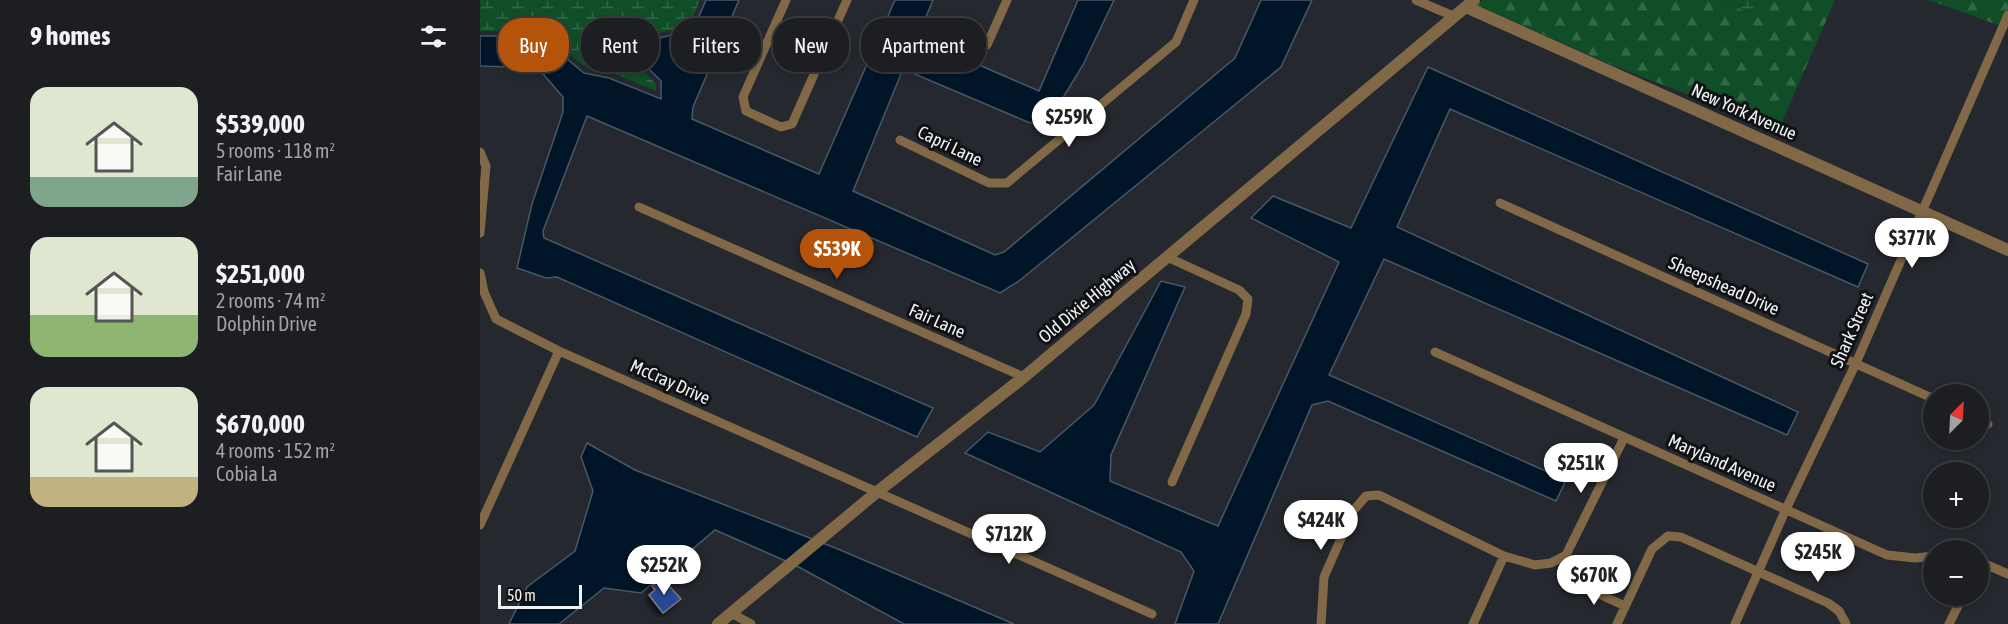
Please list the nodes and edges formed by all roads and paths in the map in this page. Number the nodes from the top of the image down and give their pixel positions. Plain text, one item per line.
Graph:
1 (786, 0) edge
2 (847, 0) edge
3 (1007, 0) edge
4 (1194, 0) edge
5 (1416, 0) edge
6 (1470, 3) edge
7 (2008, 15) edge
8 (1453, 16) junction
9 (987, 45) dead end
10 (900, 140) dead end
11 (480, 152) edge
12 (1500, 203) dead end
13 (639, 207) dead end
14 (1921, 212) junction
15 (480, 233) edge
16 (2008, 250) edge
17 (1167, 257) junction
18 (480, 273) edge
19 (559, 351) junction
20 (1435, 352) dead end
21 (1856, 363) junction
22 (1024, 377) junction
23 (1923, 394) edge
24 (1624, 438) junction
25 (1172, 482) dead end
26 (877, 492) junction
27 (1786, 510) junction
28 (480, 525) edge
29 (1504, 556) junction
30 (1923, 557) edge
31 (1989, 566) edge
32 (1760, 570) junction
33 (2008, 574) edge
34 (1573, 582) dead end
35 (1625, 606) junction
36 (1957, 606) edge
37 (731, 613) junction
38 (1152, 614) dead end
39 (718, 624) edge
40 (752, 624) edge
41 (1321, 624) edge
42 (1473, 624) edge
43 (1617, 624) edge
44 (1735, 624) edge
45 (1846, 624) edge
46 (1949, 624) edge

1 - 2 street
3 - 9 street
4 - 10 street, Capri Lane
5 - 8 street
6 - 8 street, Old Dixie Highway
6 - 14 street, New York Avenue
7 - 14 street, Shark Street
8 - 17 street, Old Dixie Highway
11 - 15 street
12 - 21 street, Sheepshead Drive
13 - 22 street, Fair Lane
14 - 16 street, New York Avenue
14 - 21 street, Shark Street
17 - 22 street, Old Dixie Highway
17 - 25 street
18 - 19 street, McCray Drive
19 - 26 street, McCray Drive
19 - 28 street
20 - 24 street, Maryland Avenue
21 - 23 street, Sheepshead Drive
21 - 27 street, Shark Street
22 - 26 street, Old Dixie Highway
24 - 27 street, Maryland Avenue
24 - 29 street
26 - 37 street, Old Dixie Highway
26 - 38 street, McCray Drive
27 - 30 street, Maryland Avenue
27 - 32 street, Shark Street
29 - 41 street
29 - 42 street
31 - 33 street
32 - 35 street
32 - 44 street, Shark Street
32 - 45 street
34 - 35 street
35 - 43 street
36 - 46 street
37 - 39 street, Old Dixie Highway
37 - 40 street

